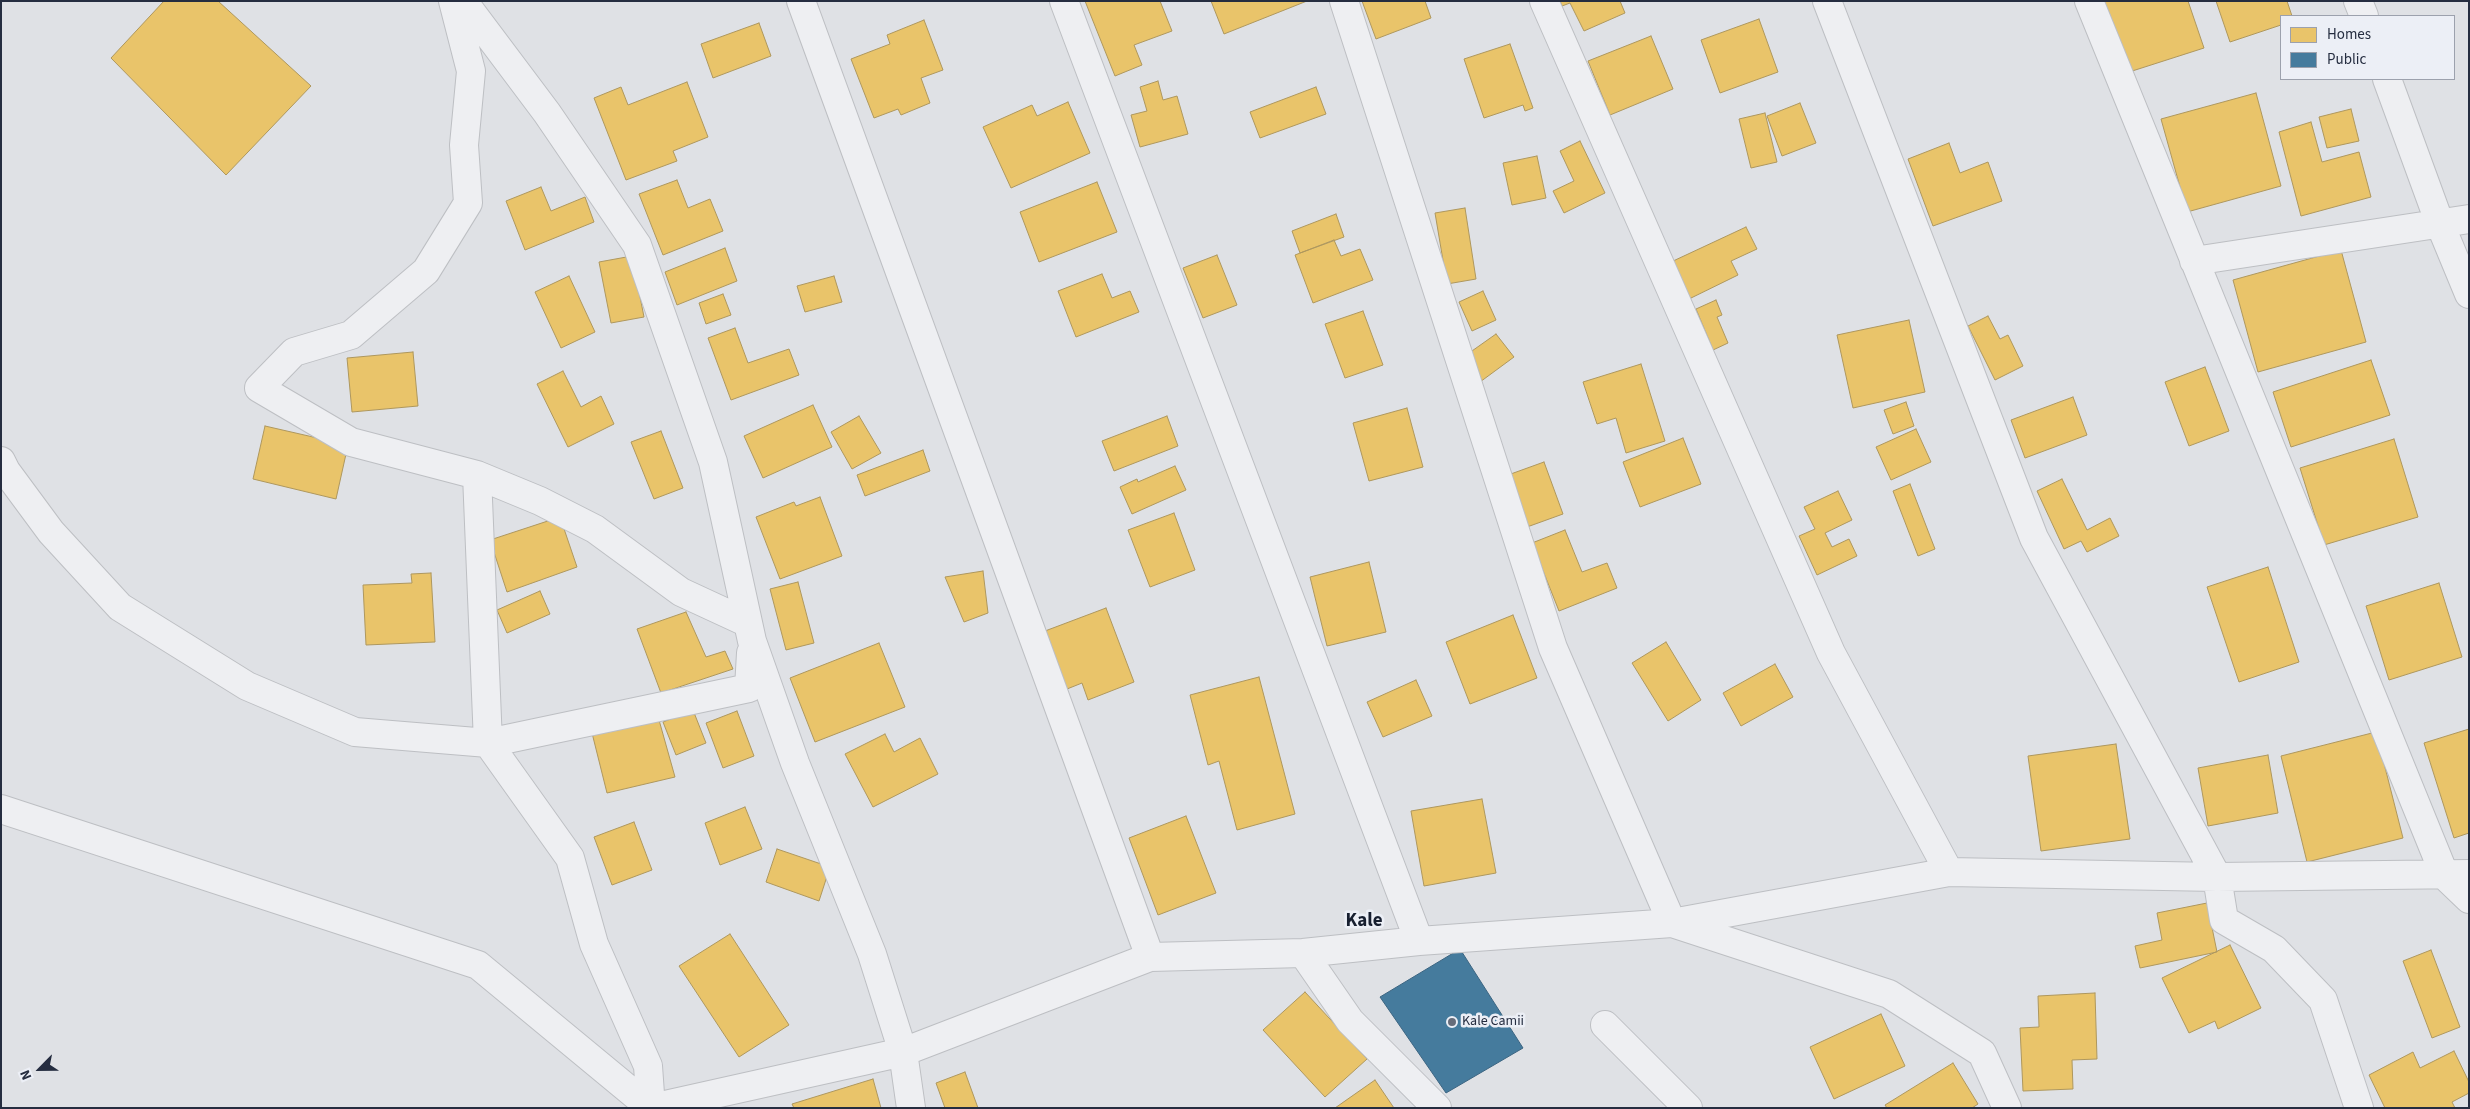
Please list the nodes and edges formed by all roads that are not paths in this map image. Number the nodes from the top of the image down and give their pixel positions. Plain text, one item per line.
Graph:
1 (453, 1) edge
2 (463, 1) edge
3 (801, 1) edge
4 (1064, 1) edge
5 (1344, 1) edge
6 (1544, 1) edge
7 (1827, 1) edge
8 (2089, 1) edge
9 (2358, 1) edge
10 (2364, 15) edge
11 (2386, 80) edge
12 (2469, 219) edge
13 (2440, 224) junction
14 (2194, 261) junction
15 (2469, 294) edge
16 (1, 461) edge
17 (476, 475) junction
18 (750, 632) junction
19 (488, 743) junction
20 (1, 809) edge
21 (1950, 872) junction
22 (2457, 875) edge
23 (2217, 877) junction
24 (2469, 899) edge
25 (1672, 923) junction
26 (1419, 941) junction
27 (1303, 953) junction
28 (1150, 957) junction
29 (1605, 1025) dead end
30 (903, 1052) junction
31 (651, 1108) edge
32 (911, 1108) edge
33 (1437, 1108) edge
34 (1688, 1108) edge
35 (2007, 1108) edge
36 (2359, 1108) edge

1 - 17 street
2 - 18 street
3 - 28 street
4 - 26 street
5 - 25 street
6 - 21 street
7 - 23 street
8 - 14 street
9 - 10 street
11 - 13 street
12 - 13 street
13 - 14 street
13 - 15 street
14 - 22 street
16 - 19 street
17 - 18 street
17 - 19 street
18 - 19 street
18 - 30 street
19 - 31 street
20 - 31 street
21 - 23 street
21 - 25 street
22 - 23 street
22 - 24 street
23 - 36 street
25 - 26 street
25 - 35 street
26 - 27 street
27 - 28 street
27 - 33 street
28 - 30 street
29 - 34 street
30 - 31 street
30 - 32 street

